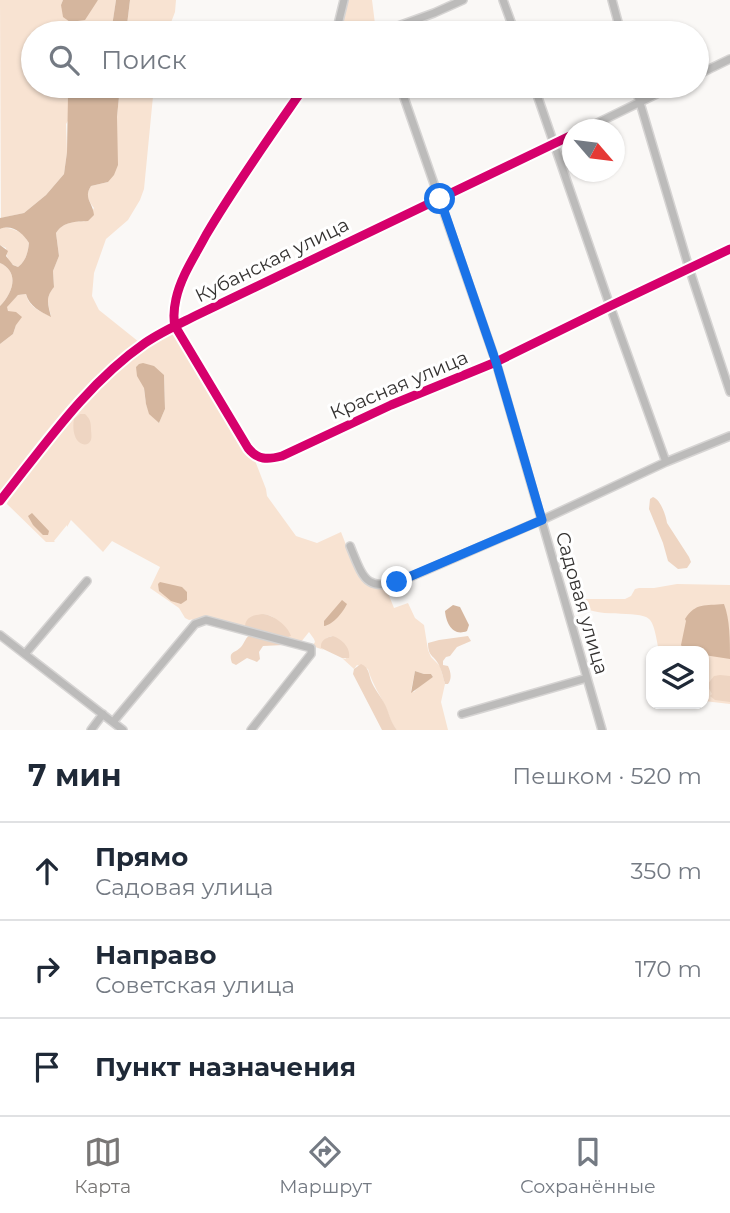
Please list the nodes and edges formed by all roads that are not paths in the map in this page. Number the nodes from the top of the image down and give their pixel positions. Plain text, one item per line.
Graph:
1 (344, 0) edge
2 (463, 0) edge
3 (503, 0) edge
4 (612, 0) edge
5 (339, 21) edge
6 (412, 21) edge
7 (511, 21) edge
8 (618, 21) edge
9 (730, 59) edge
10 (709, 69) edge
11 (297, 98) edge
12 (404, 98) edge
13 (538, 98) edge
14 (639, 98) edge
15 (648, 98) edge
16 (640, 102) junction
17 (605, 119) edge
18 (562, 140) edge
19 (555, 143) junction
20 (440, 199) junction
21 (730, 249) edge
22 (689, 268) junction
23 (610, 306) junction
24 (175, 326) junction
25 (496, 362) junction
26 (730, 392) edge
27 (730, 436) edge
28 (666, 462) junction
29 (0, 501) edge
30 (542, 520) junction
31 (350, 546) dead end
32 (87, 581) dead end
33 (0, 635) edge
34 (25, 654) junction
35 (587, 678) junction
36 (461, 714) dead end
37 (103, 715) junction
38 (113, 722) junction
39 (91, 730) edge
40 (123, 730) edge
41 (251, 730) edge
42 (602, 730) edge

1 - 5 street
2 - 6 street
3 - 7 street
4 - 8 street
9 - 10 street
11 - 24 street
12 - 20 street, Садовая улица
13 - 19 street
14 - 16 street
15 - 16 street
16 - 17 street
16 - 22 street
18 - 19 street, Кубанская улица
19 - 20 street, Кубанская улица
19 - 23 street
20 - 24 street, Кубанская улица
20 - 25 street, Садовая улица
21 - 22 street, Красная улица
22 - 23 street, Красная улица
22 - 26 street
23 - 25 street, Красная улица
23 - 28 street
24 - 25 street, Красная улица
24 - 29 street, Кубанская улица
25 - 30 street, Садовая улица
27 - 28 street
28 - 30 street
30 - 31 street
30 - 35 street, Садовая улица
32 - 34 street
33 - 34 street
34 - 37 street
35 - 36 street
35 - 42 street, Садовая улица
37 - 38 street
37 - 39 street
38 - 40 street
38 - 41 street

